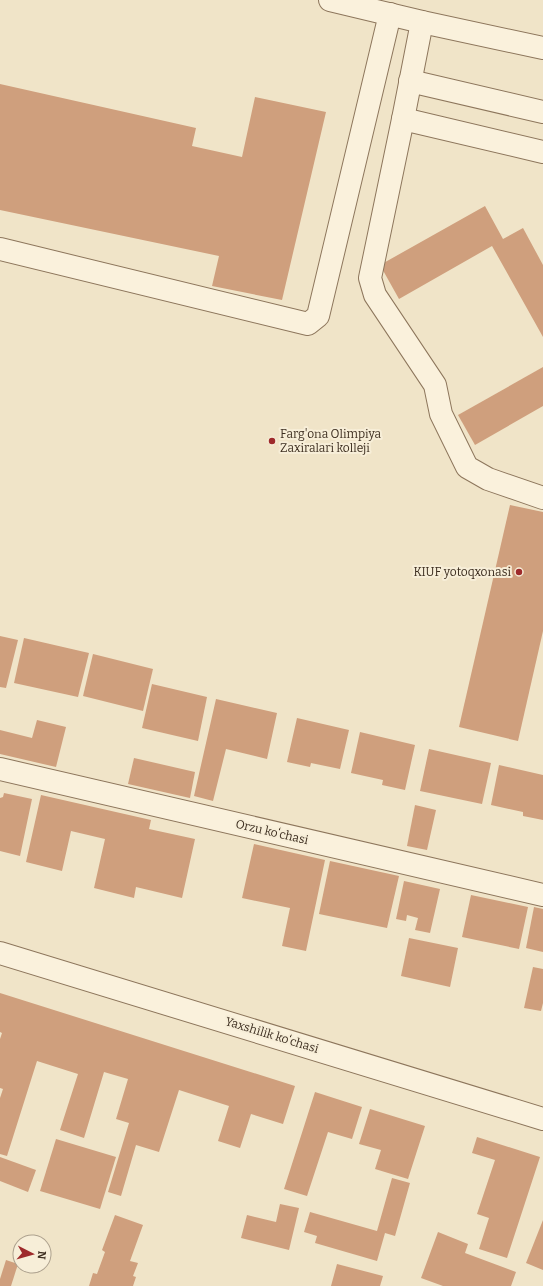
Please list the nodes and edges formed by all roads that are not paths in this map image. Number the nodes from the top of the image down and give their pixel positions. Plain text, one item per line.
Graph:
1 (330, 0) edge
2 (390, 14) junction
3 (422, 22) junction
4 (543, 48) edge
5 (410, 81) junction
6 (543, 112) edge
7 (403, 119) junction
8 (543, 152) edge
9 (0, 249) edge
10 (543, 498) edge
11 (0, 769) edge
12 (543, 895) edge
13 (0, 952) edge
14 (543, 1118) edge

1 - 2 street
2 - 3 street
2 - 9 street
3 - 4 street
3 - 5 street
5 - 6 street
5 - 7 street
7 - 8 street
7 - 10 street
11 - 12 street, Orzu koʻchasi
13 - 14 street, Yaxshilik koʻchasi

